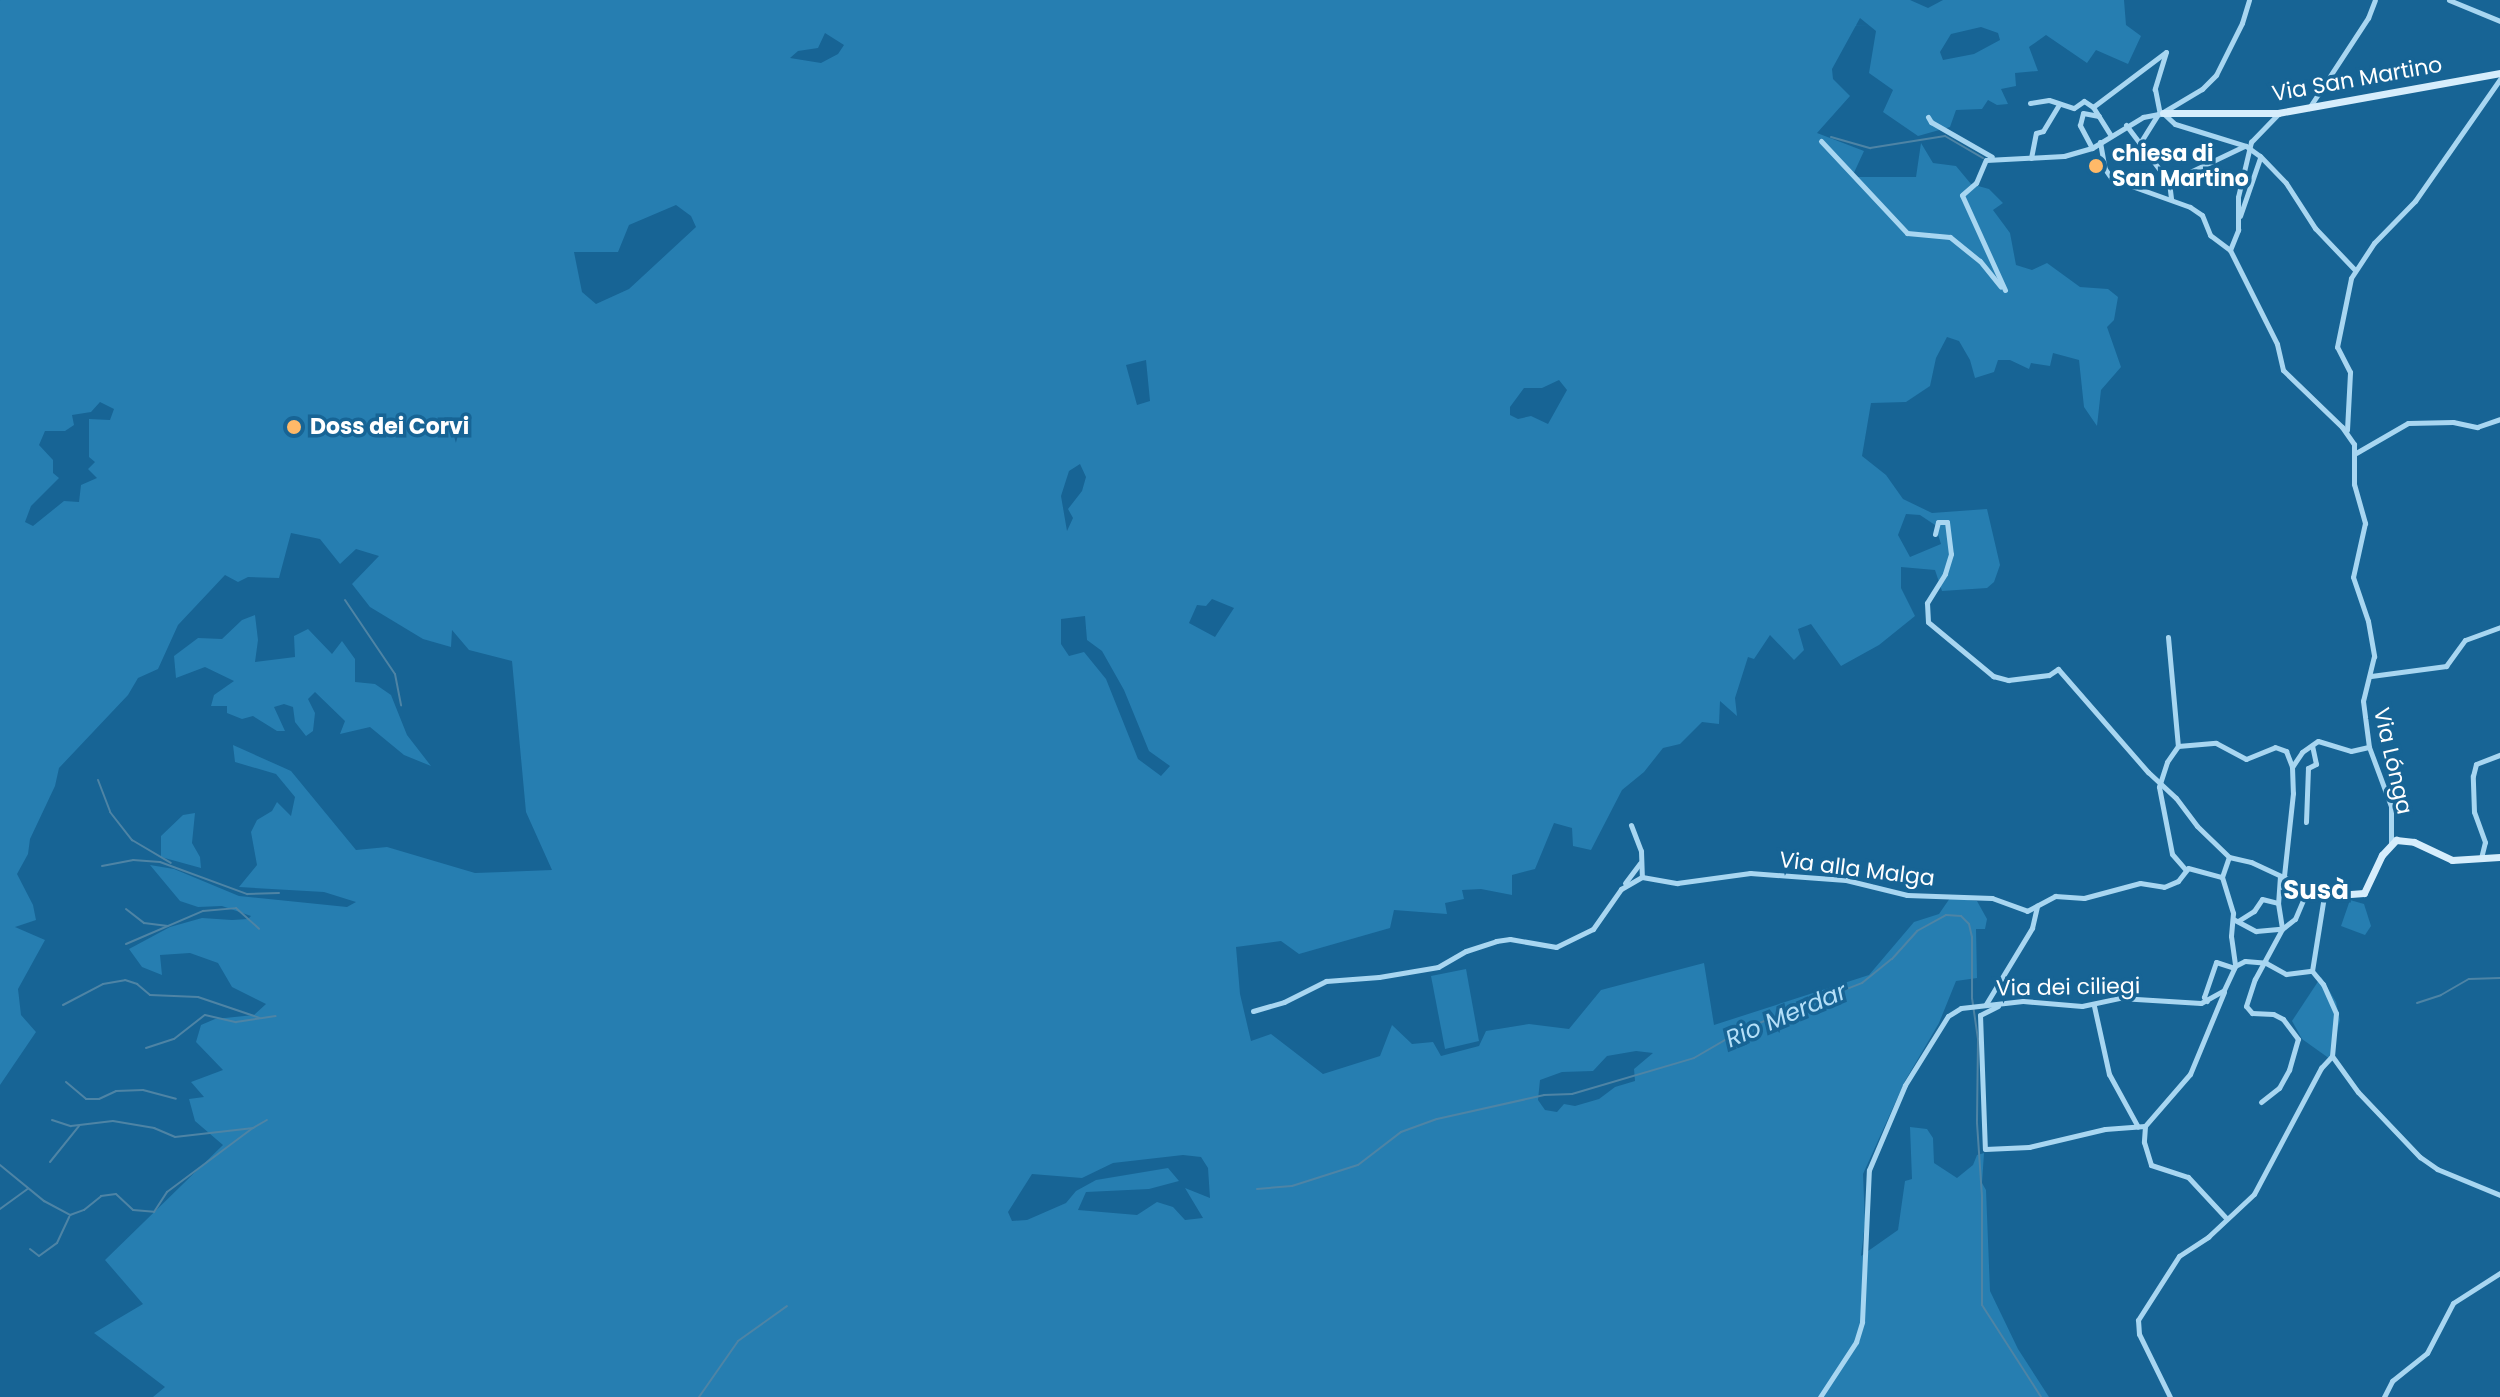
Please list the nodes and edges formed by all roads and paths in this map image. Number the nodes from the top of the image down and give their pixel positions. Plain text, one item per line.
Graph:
1 (2249, 0) edge
2 (2375, 0) edge
3 (2449, 0) edge
4 (2500, 21) edge
5 (2500, 76) edge
6 (2030, 103) dead end
7 (2059, 104) junction
8 (2093, 107) junction
9 (2309, 108) junction
10 (2278, 113) junction
11 (2160, 114) junction
12 (2099, 116) junction
13 (1928, 117) dead end
14 (2126, 125) junction
15 (2110, 134) junction
16 (1821, 141) dead end
17 (2100, 142) junction
18 (2140, 143) junction
19 (2248, 147) junction
20 (2092, 148) junction
21 (2260, 156) junction
22 (1992, 157) junction
23 (2031, 158) junction
24 (2169, 182) junction
25 (2171, 199) junction
26 (2239, 221) junction
27 (2230, 250) junction
28 (2355, 270) junction
29 (2500, 419) edge
30 (2347, 432) junction
31 (2355, 454) junction
32 (1935, 534) dead end
33 (2500, 627) edge
34 (2168, 637) dead end
35 (2370, 676) junction
36 (2312, 745) junction
37 (2178, 746) junction
38 (2369, 747) junction
39 (2500, 755) edge
40 (2292, 767) junction
41 (2160, 783) junction
42 (2306, 822) dead end
43 (1631, 825) dead end
44 (2391, 843) junction
45 (2229, 857) junction
46 (2500, 857) edge
47 (2480, 859) junction
48 (1641, 862) junction
49 (2186, 870) junction
50 (2282, 876) junction
51 (1642, 877) junction
52 (2222, 877) junction
53 (1621, 889) junction
54 (2309, 889) junction
55 (2324, 896) junction
56 (2278, 903) junction
57 (2037, 906) junction
58 (2235, 920) junction
59 (2282, 929) junction
60 (2266, 963) junction
61 (2234, 967) junction
62 (2312, 971) junction
63 (2224, 990) junction
64 (1991, 993) junction
65 (2207, 1001) junction
66 (2002, 1004) junction
67 (1986, 1005) junction
68 (2094, 1006) junction
69 (1253, 1011) dead end
70 (2332, 1056) junction
71 (2261, 1102) dead end
72 (2142, 1126) junction
73 (2500, 1195) edge
74 (2227, 1219) junction
75 (2500, 1273) edge
76 (2385, 1396) edge
77 (1820, 1397) edge
78 (2170, 1397) edge

1 - 11 street
2 - 9 street
3 - 4 street
5 - 9 street, Via San Martino
5 - 28 street
6 - 7 street
7 - 8 street
7 - 23 street
8 - 11 street
8 - 12 street
9 - 10 street, Via San Martino
10 - 11 street, Via San Martino
10 - 19 street
11 - 14 street, Via San Martino
11 - 18 street
11 - 19 street
12 - 15 street
12 - 20 street
13 - 22 street
14 - 15 street, Via San Martino
14 - 18 street
15 - 17 street, Via San Martino
16 - 22 street
17 - 20 street, Via San Martino
17 - 25 street
18 - 24 street
19 - 21 street
19 - 24 street
19 - 26 street
20 - 23 street
21 - 26 street
21 - 28 street
22 - 23 street
24 - 25 street
25 - 27 street
26 - 27 street
27 - 30 street
28 - 30 street
29 - 31 street
30 - 31 street, Via Lónga
31 - 35 street, Via Lónga
32 - 41 street
33 - 35 street
34 - 37 street
35 - 38 street, Via Lónga
36 - 38 street
36 - 40 street
36 - 42 street
37 - 40 street
37 - 41 street
38 - 44 street, Via Lónga
39 - 47 street
40 - 50 street
41 - 45 street
41 - 49 street
43 - 48 street
44 - 47 street
44 - 55 street
45 - 50 street
45 - 52 street
46 - 47 street
48 - 51 street
48 - 53 street
49 - 52 street
49 - 57 street, Via alla Malga
50 - 54 street
50 - 56 street
51 - 53 street
51 - 57 street, Via alla Malga
52 - 58 street
53 - 69 street
54 - 55 street
54 - 59 street
55 - 62 street
56 - 58 street
56 - 59 street
57 - 64 street
58 - 59 street
58 - 61 street
59 - 60 street
60 - 61 street
60 - 62 street
60 - 71 street
61 - 63 street
61 - 65 street
62 - 70 street
63 - 65 street
63 - 72 street
64 - 66 street
64 - 67 street
65 - 68 street, Via dei ciliegi
66 - 67 street, Via dei ciliegi
66 - 68 street, Via dei ciliegi
66 - 72 street
67 - 77 street, Via dei ciliegi
68 - 72 street
70 - 73 street
70 - 74 street
72 - 74 street
74 - 78 street
75 - 76 street

